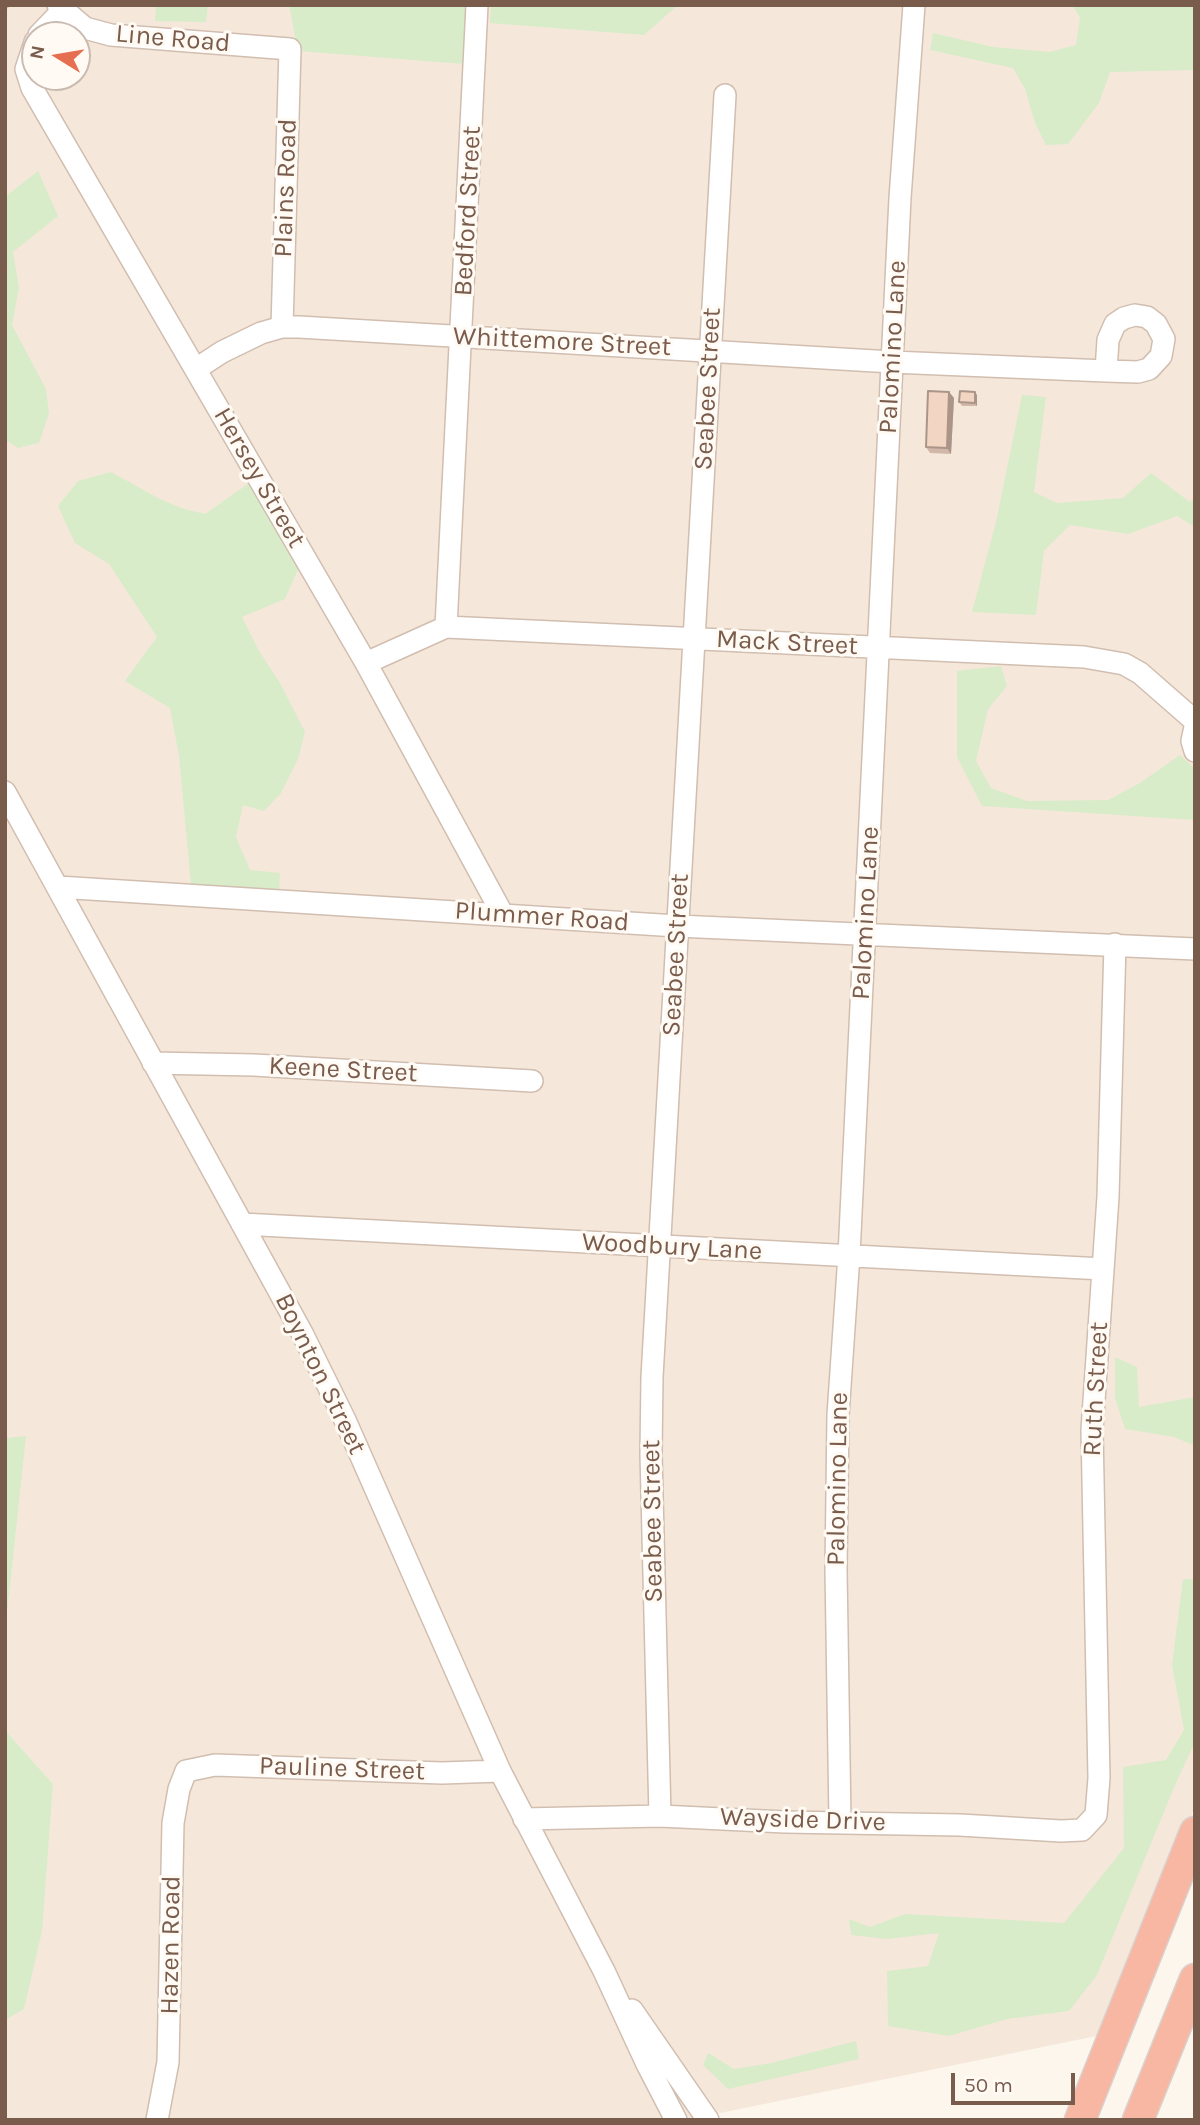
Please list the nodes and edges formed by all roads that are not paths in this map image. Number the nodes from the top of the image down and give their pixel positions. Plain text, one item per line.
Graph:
1 (477, 5) edge
2 (914, 5) edge
3 (60, 8) edge
4 (290, 49) joint
5 (34, 91) edge
6 (725, 95) dead end
7 (282, 327) junction
8 (462, 336) junction
9 (710, 351) junction
10 (892, 362) junction
11 (197, 369) junction
12 (1106, 371) dead end
13 (446, 627) junction
14 (694, 639) junction
15 (878, 647) junction
16 (366, 663) junction
17 (1195, 721) edge
18 (1195, 727) edge
19 (1195, 751) edge
20 (5, 792) edge
21 (58, 887) junction
22 (503, 915) junction
23 (677, 926) junction
24 (865, 933) junction
25 (1115, 944) junction
26 (1195, 949) edge
27 (153, 1063) junction
28 (532, 1081) dead end
29 (242, 1224) junction
30 (659, 1246) junction
31 (849, 1255) junction
32 (1103, 1269) junction
33 (186, 1771) joint
34 (500, 1771) junction
35 (660, 1815) junction
36 (524, 1819) junction
37 (840, 1821) junction
38 (1082, 1830) joint
39 (1195, 1832) edge
40 (604, 1971) junction
41 (1195, 1979) edge
42 (157, 2120) edge
43 (676, 2120) edge
44 (708, 2120) edge
45 (1080, 2120) edge
46 (1138, 2120) edge

1 - 8 street, Bedford Street
2 - 10 street, Palomino Lane
3 - 4 street, Line Road
4 - 7 street, Plains Road
5 - 11 street, Hersey Street
6 - 9 street, Seabee Street
7 - 8 street, Whittemore Street
7 - 11 street, Whittemore Street
8 - 9 street, Whittemore Street
8 - 13 street, Bedford Street
9 - 10 street, Whittemore Street
9 - 14 street, Seabee Street
10 - 12 street, Whittemore Street
10 - 15 street, Palomino Lane
11 - 16 street, Hersey Street
13 - 14 street, Mack Street
13 - 16 street, Mack Street
14 - 15 street, Mack Street
14 - 23 street, Seabee Street
15 - 17 street, Mack Street
15 - 24 street, Palomino Lane
16 - 22 street, Hersey Street
18 - 19 street
20 - 21 street, Boynton Street
21 - 22 street, Plummer Road
21 - 27 street, Boynton Street
22 - 23 street, Plummer Road
23 - 24 street, Plummer Road
23 - 30 street, Seabee Street
24 - 25 street, Plummer Road
24 - 31 street, Palomino Lane
25 - 26 street, Plummer Road
25 - 32 street, Ruth Street
27 - 28 street, Keene Street
27 - 29 street, Boynton Street
29 - 30 street, Woodbury Lane
29 - 34 street, Boynton Street
30 - 31 street, Woodbury Lane
30 - 35 street, Seabee Street
31 - 32 street, Woodbury Lane
31 - 37 street, Palomino Lane
32 - 38 street, Ruth Street
33 - 34 street, Pauline Street
33 - 42 street, Hazen Road
34 - 36 street, Boynton Street
35 - 36 street, Wayside Drive
35 - 37 street, Wayside Drive
36 - 40 street, Boynton Street
37 - 38 street, Wayside Drive
39 - 45 highway
40 - 43 street, Boynton Street
40 - 44 street, Boynton Street
41 - 46 highway

